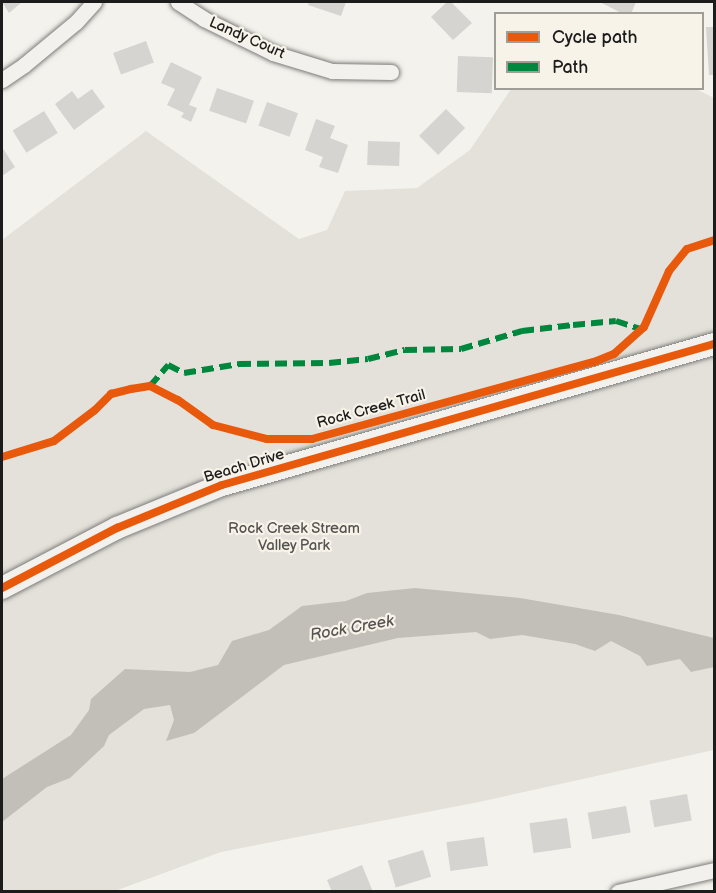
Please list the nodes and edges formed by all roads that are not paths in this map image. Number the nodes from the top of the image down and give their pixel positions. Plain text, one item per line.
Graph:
1 (94, 2) edge
2 (178, 2) edge
3 (391, 72) dead end
4 (2, 80) edge
5 (714, 344) edge
6 (2, 588) edge
7 (714, 870) edge
8 (618, 891) edge

1 - 4 street
2 - 3 street, Landy Court
5 - 6 street, Beach Drive
7 - 8 street

